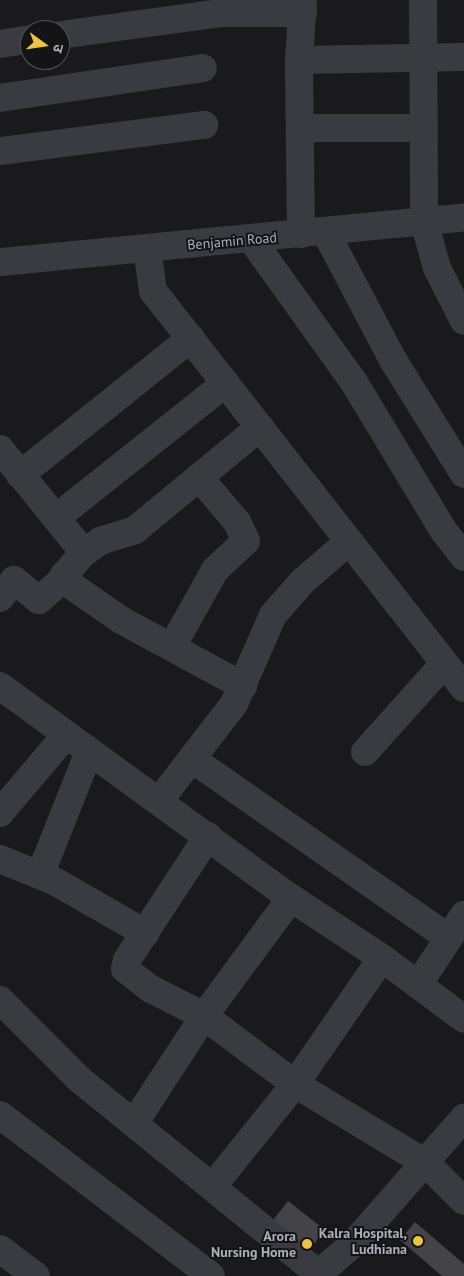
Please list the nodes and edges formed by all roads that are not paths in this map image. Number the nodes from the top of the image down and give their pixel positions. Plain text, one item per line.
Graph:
1 (423, 0) edge
2 (303, 6) edge
3 (70, 34) edge
4 (20, 41) edge
5 (0, 44) edge
6 (464, 57) edge
7 (422, 58) junction
8 (299, 60) junction
9 (203, 68) dead end
10 (0, 98) edge
11 (204, 125) dead end
12 (300, 128) junction
13 (424, 128) junction
14 (0, 152) edge
15 (464, 217) edge
16 (424, 221) junction
17 (313, 233) junction
18 (252, 240) junction
19 (146, 248) junction
20 (0, 262) edge
21 (464, 321) edge
22 (191, 338) junction
23 (226, 383) junction
24 (260, 427) junction
25 (455, 443) edge
26 (0, 449) edge
27 (464, 474) edge
28 (20, 475) junction
29 (199, 477) junction
30 (56, 518) junction
31 (348, 542) junction
32 (81, 555) junction
33 (464, 557) edge
34 (64, 578) junction
35 (0, 598) edge
36 (172, 647) junction
37 (444, 664) junction
38 (0, 686) edge
39 (242, 686) junction
40 (464, 688) edge
41 (66, 734) junction
42 (89, 752) junction
43 (365, 752) dead end
44 (192, 759) junction
45 (158, 801) junction
46 (4, 802) edge
47 (208, 836) junction
48 (0, 859) edge
49 (40, 875) junction
50 (290, 898) junction
51 (464, 915) edge
52 (145, 933) junction
53 (449, 938) junction
54 (382, 958) junction
55 (418, 985) junction
56 (0, 1000) edge
57 (204, 1016) junction
58 (464, 1019) edge
59 (295, 1084) junction
60 (464, 1118) edge
61 (2, 1122) edge
62 (135, 1122) junction
63 (427, 1164) junction
64 (213, 1186) junction
65 (464, 1201) edge
66 (0, 1249) edge
67 (324, 1275) edge
68 (36, 1276) edge
69 (211, 1276) edge

1 - 7 street
2 - 3 street
2 - 8 street
4 - 5 street
6 - 7 street
7 - 8 street
7 - 13 street
8 - 12 street
9 - 10 street
11 - 14 street
12 - 13 street
12 - 17 street
13 - 16 street
15 - 16 street, Benjamin Road
16 - 17 street, Benjamin Road
16 - 21 street
17 - 18 street, Benjamin Road
17 - 25 street
18 - 19 street, Benjamin Road
18 - 33 street
19 - 20 street, Benjamin Road
19 - 22 street
22 - 23 street
22 - 28 street
23 - 24 street
23 - 30 street
24 - 29 street
24 - 31 street
25 - 27 street
26 - 28 street
28 - 30 street
29 - 32 street
29 - 36 street
30 - 32 street
31 - 37 street
31 - 39 street
32 - 34 street
34 - 35 street
34 - 36 street
36 - 39 street
37 - 40 street
37 - 43 street
38 - 41 street
39 - 44 street
41 - 42 street
41 - 46 street
42 - 45 street
42 - 49 street
44 - 45 street
44 - 53 street
45 - 47 street
47 - 50 street
47 - 52 street
48 - 49 street
49 - 52 street
50 - 54 street
50 - 57 street
51 - 53 street
52 - 57 street
53 - 55 street
54 - 55 street
54 - 59 street
55 - 58 street
56 - 62 street
57 - 59 street
57 - 62 street
59 - 63 street
59 - 64 street
60 - 63 street
61 - 69 street
62 - 64 street
63 - 65 street
63 - 67 street
64 - 67 street
66 - 68 street

